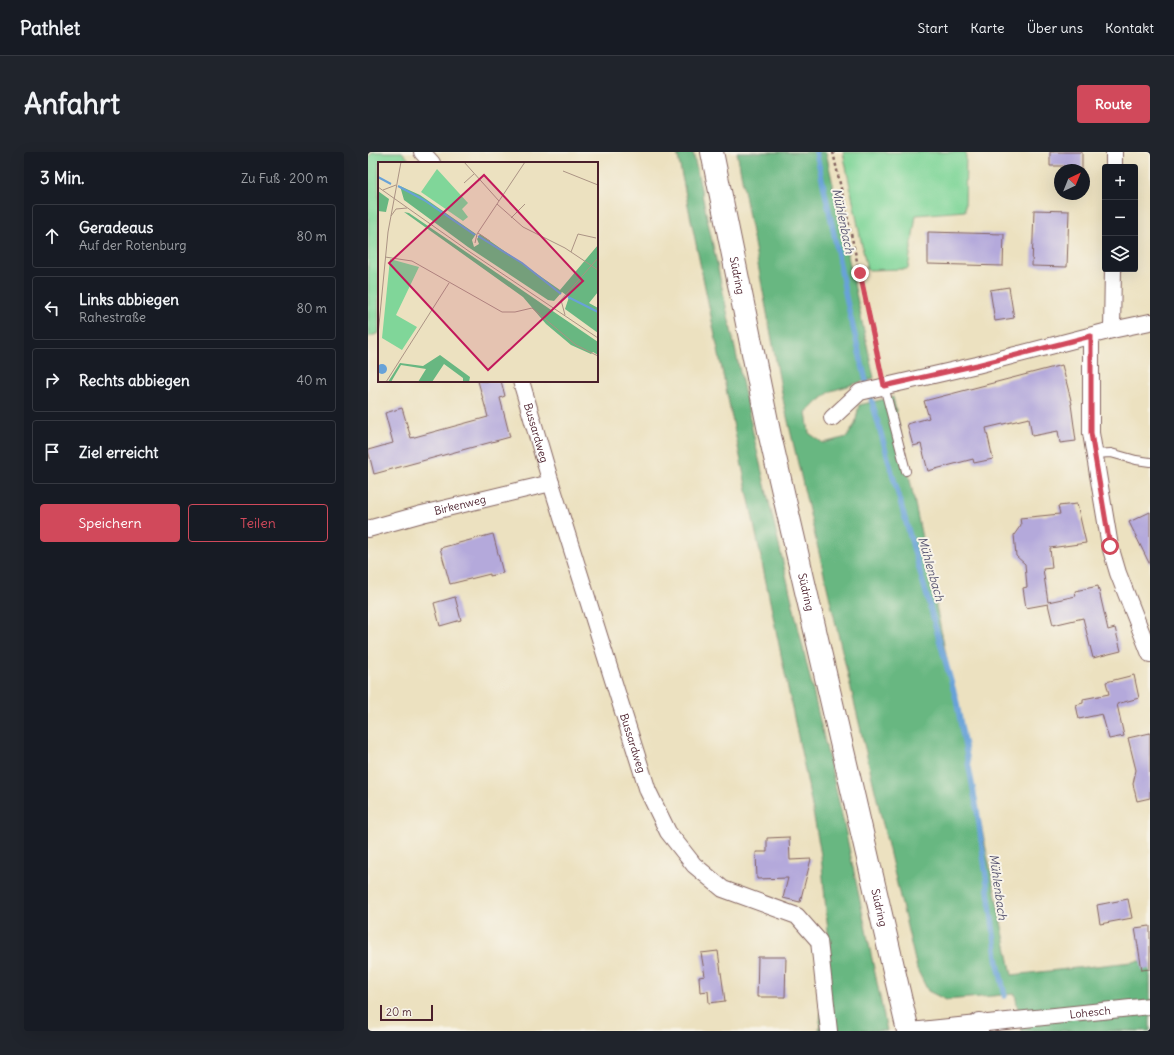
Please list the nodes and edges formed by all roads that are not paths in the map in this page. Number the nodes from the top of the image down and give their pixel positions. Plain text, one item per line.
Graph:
1 (422, 152) edge
2 (712, 152) edge
3 (1114, 152) edge
4 (431, 162) edge
5 (1114, 164) edge
6 (1113, 272) edge
7 (1150, 322) edge
8 (1112, 330) junction
9 (1091, 336) junction
10 (521, 382) edge
11 (881, 387) junction
12 (832, 418) dead end
13 (1095, 454) junction
14 (1150, 462) edge
15 (906, 471) dead end
16 (551, 483) junction
17 (368, 529) edge
18 (1150, 654) edge
19 (1150, 1006) edge
20 (977, 1028) edge
21 (829, 1031) edge
22 (910, 1031) edge

1 - 4 street
2 - 22 main road, Südring
3 - 5 street
6 - 8 street
7 - 8 street
8 - 9 street
9 - 11 street
9 - 13 street
10 - 16 street, Bussardweg
11 - 12 street
11 - 15 lane
13 - 14 lane
13 - 18 street
16 - 17 street, Birkenweg
16 - 21 street, Bussardweg
19 - 20 street, Lohesch
20 - 22 street, Lohesch

